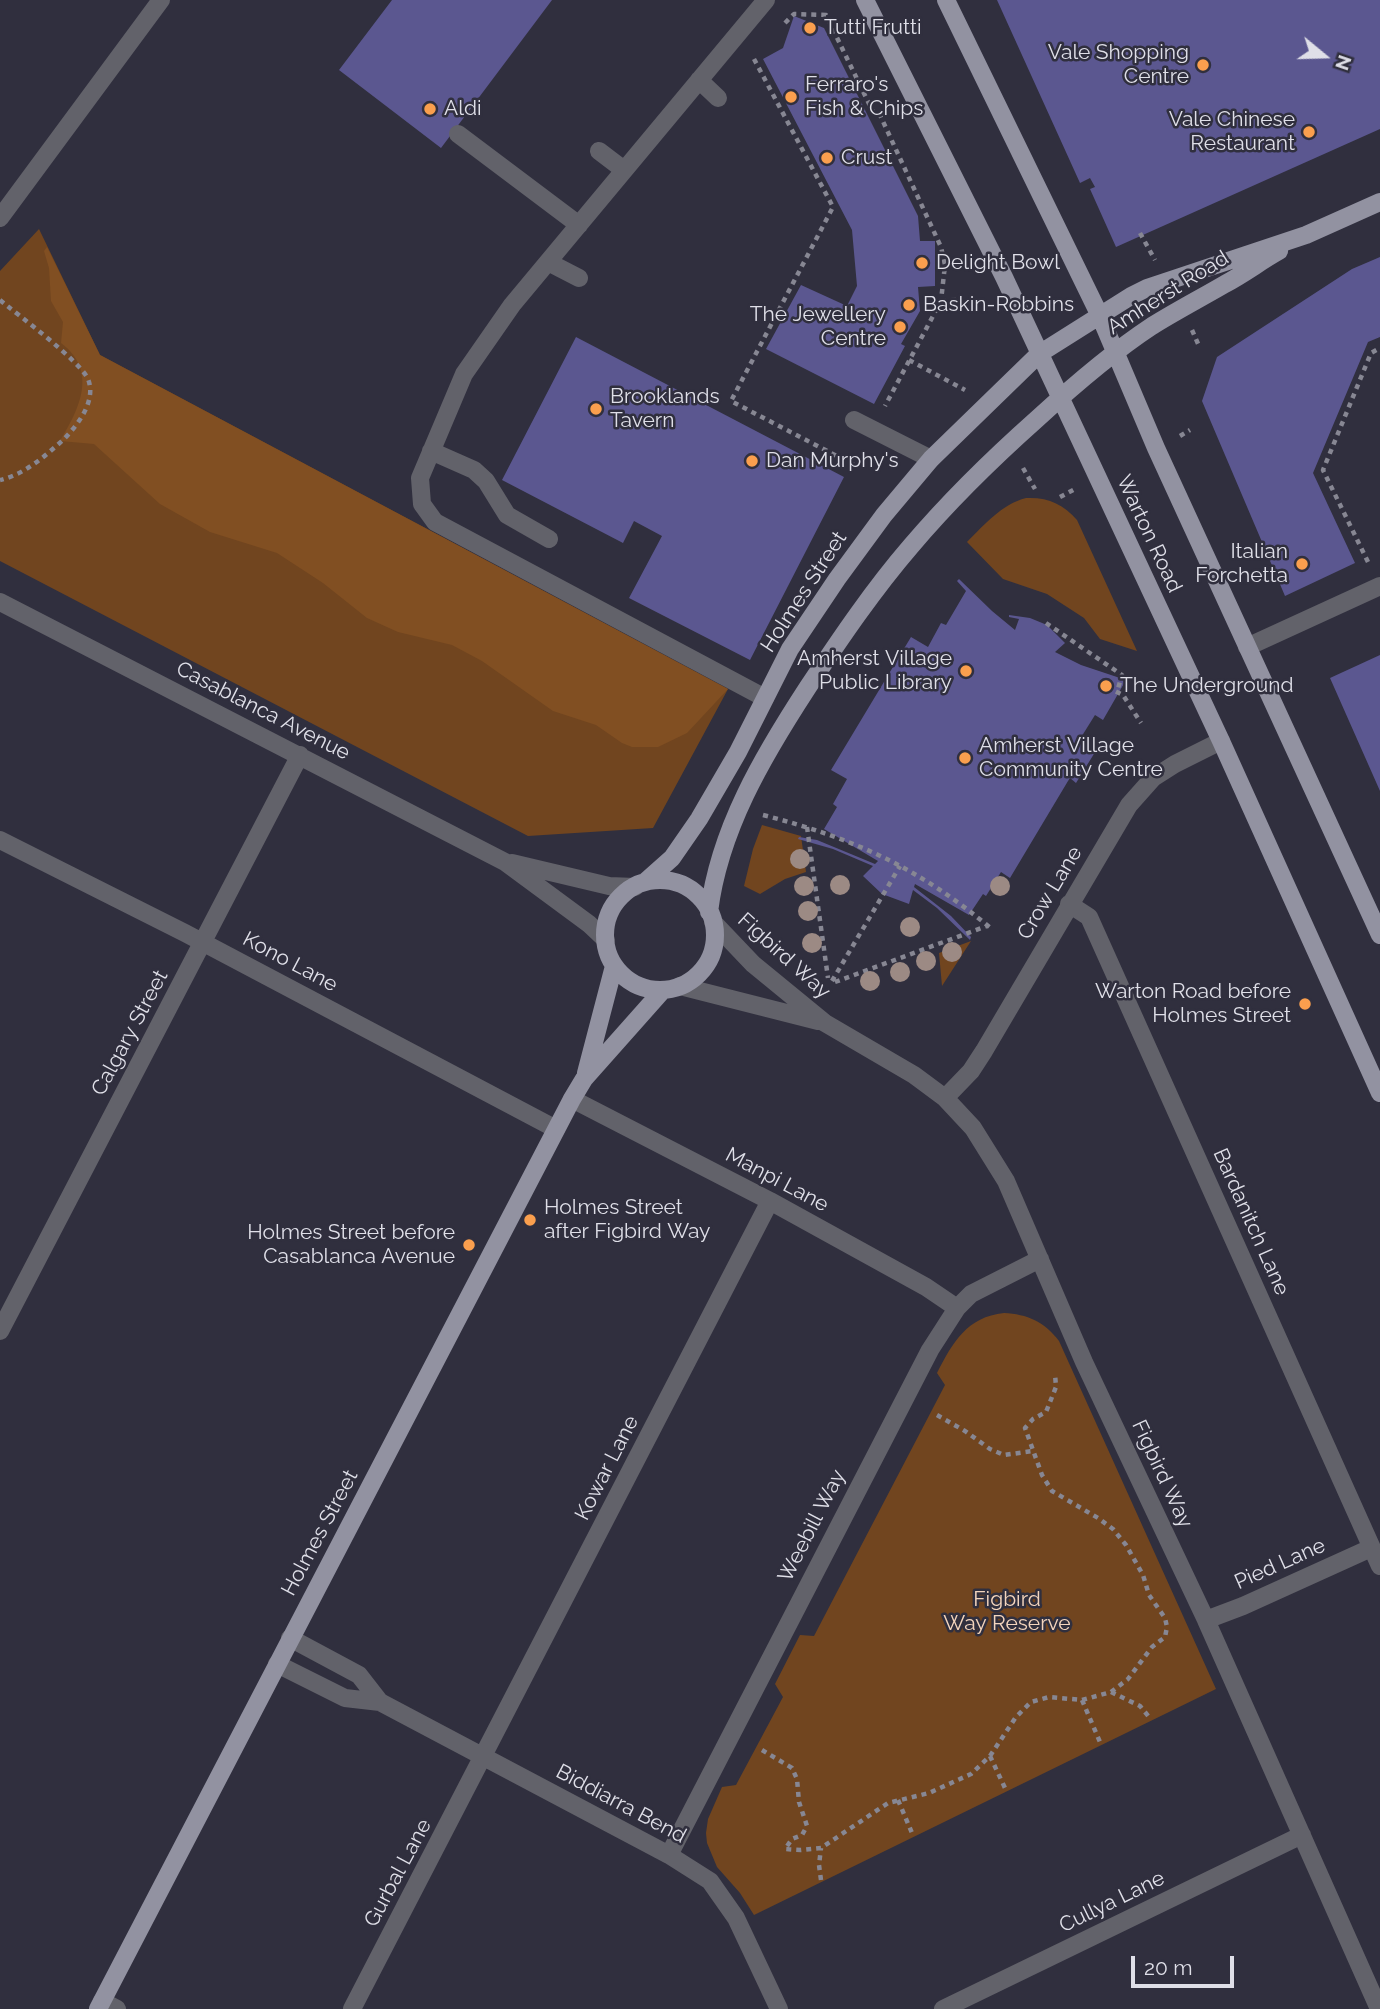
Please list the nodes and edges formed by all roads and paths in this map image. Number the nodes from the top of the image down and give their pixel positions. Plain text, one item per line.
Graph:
1 (161, 0) edge
2 (766, 0) edge
3 (865, 0) edge
4 (946, 0) edge
5 (781, 26) dead end
6 (760, 52) dead end
7 (699, 80) junction
8 (718, 98) dead end
9 (458, 134) dead end
10 (599, 151) dead end
11 (624, 170) junction
12 (1380, 202) edge
13 (0, 218) edge
14 (579, 225) junction
15 (1306, 235) junction
16 (1066, 246) junction
17 (548, 262) junction
18 (1004, 277) junction
19 (579, 278) dead end
20 (0, 300) edge
21 (956, 300) dead end
22 (941, 302) junction
23 (1100, 316) junction
24 (1380, 348) edge
25 (1115, 353) junction
26 (1040, 354) junction
27 (909, 360) junction
28 (965, 390) dead end
29 (1059, 398) junction
30 (883, 410) dead end
31 (854, 420) dead end
32 (1191, 430) dead end
33 (1156, 448) junction
34 (432, 451) junction
35 (932, 459) junction
36 (856, 466) dead end
37 (1097, 478) junction
38 (0, 480) edge
39 (1060, 497) dead end
40 (549, 539) dead end
41 (1360, 567) dead end
42 (1380, 586) edge
43 (0, 602) edge
44 (1046, 623) dead end
45 (1247, 647) junction
46 (1107, 687) dead end
47 (1117, 692) junction
48 (765, 698) junction
49 (1141, 723) dead end
50 (1221, 741) junction
51 (300, 755) junction
52 (759, 814) dead end
53 (807, 827) junction
54 (0, 839) edge
55 (505, 862) junction
56 (901, 866) junction
57 (640, 884) junction
58 (1069, 904) junction
59 (711, 917) junction
60 (987, 926) junction
61 (993, 930) dead end
62 (1380, 935) edge
63 (606, 940) junction
64 (203, 942) junction
65 (614, 966) junction
66 (831, 980) junction
67 (671, 988) junction
68 (825, 1023) junction
69 (584, 1079) junction
70 (1380, 1093) edge
71 (945, 1098) junction
72 (572, 1099) junction
73 (556, 1129) junction
74 (770, 1200) junction
75 (1040, 1259) junction
76 (957, 1308) junction
77 (0, 1331) edge
78 (1055, 1374) dead end
79 (937, 1415) dead end
80 (1033, 1451) junction
81 (1371, 1548) junction
82 (1380, 1566) edge
83 (1206, 1620) junction
84 (290, 1639) junction
85 (277, 1664) junction
86 (1111, 1692) junction
87 (1082, 1700) junction
88 (380, 1702) junction
89 (1149, 1717) dead end
90 (1100, 1742) dead end
91 (762, 1750) dead end
92 (990, 1756) junction
93 (484, 1757) junction
94 (1005, 1788) dead end
95 (898, 1800) junction
96 (912, 1833) dead end
97 (1302, 1835) junction
98 (821, 1848) junction
99 (669, 1855) junction
100 (821, 1880) dead end
101 (106, 2006) edge
102 (352, 2009) edge
103 (779, 2009) edge
104 (943, 2009) edge
105 (1379, 2009) edge

1 - 13 street
2 - 7 street
3 - 18 main road, Warton Road
4 - 16 main road, Warton Road
5 - 22 path
6 - 36 path
7 - 8 street
7 - 11 street
9 - 14 street
10 - 11 street
11 - 14 street
12 - 15 main road, Amherst Road
14 - 17 street
15 - 23 main road, Amherst Road
15 - 25 main road, Amherst Road
16 - 18 path
16 - 23 main road, Warton Road
17 - 19 street
17 - 34 street
18 - 26 main road, Warton Road
20 - 38 path
21 - 22 path
22 - 27 path
23 - 25 main road, Warton Road
23 - 26 main road, Amherst Road
24 - 41 path
25 - 29 main road, Amherst Road
25 - 33 main road, Warton Road
26 - 29 main road, Warton Road
26 - 35 main road, Holmes Street
27 - 28 path
27 - 30 path
29 - 37 main road, Warton Road
29 - 59 main road, Holmes Street
31 - 35 street
32 - 33 path
33 - 45 main road, Warton Road
34 - 40 street
34 - 48 street
35 - 48 main road, Holmes Street
37 - 39 path
37 - 50 main road, Warton Road
42 - 45 street
43 - 51 street, Casablanca Avenue
44 - 47 path
45 - 62 main road, Warton Road
46 - 47 path
47 - 49 path
48 - 57 main road, Holmes Street
50 - 58 street, Crow Lane
50 - 70 main road, Warton Road
51 - 55 street, Casablanca Avenue
51 - 64 street, Calgary Street
52 - 53 path
53 - 56 path
53 - 66 path
54 - 64 street, Kono Lane
55 - 57 street, Casablanca Avenue
55 - 63 street, Casablanca Avenue
56 - 60 path
56 - 66 path
57 - 59 main road
57 - 63 main road, Holmes Street
58 - 71 street, Crow Lane
58 - 81 street, Bardanitch Lane
59 - 67 main road, Holmes Street
59 - 68 street, Figbird Way
60 - 61 path
60 - 66 path
63 - 65 main road, Holmes Street
64 - 73 street, Kono Lane
64 - 77 street, Calgary Street
65 - 67 main road
65 - 69 main road, Holmes Street
67 - 68 street, Figbird Way
67 - 69 main road, Holmes Street
68 - 71 street, Figbird Way
69 - 72 main road, Holmes Street
71 - 75 street, Figbird Way
72 - 73 main road, Holmes Street
72 - 74 street, Manpi Lane
73 - 84 main road, Holmes Street
74 - 76 street, Manpi Lane
74 - 93 street, Kowar Lane
75 - 76 street, Weebill Way
75 - 83 street, Figbird Way
76 - 99 street, Weebill Way
78 - 80 path
79 - 80 path
80 - 86 path
81 - 82 street, Bardanitch Lane
81 - 83 street, Pied Lane
83 - 97 street, Figbird Way
84 - 85 main road, Holmes Street
84 - 88 street, Biddiarra Bend
85 - 88 street, Biddiarra Bend
85 - 101 main road, Holmes Street
86 - 87 path
86 - 89 path
87 - 90 path
87 - 92 path
88 - 93 street, Biddiarra Bend
91 - 98 path
92 - 94 path
92 - 95 path
93 - 99 street, Biddiarra Bend
93 - 102 street, Gurbal Lane
95 - 96 path
95 - 98 path
97 - 104 street, Cullya Lane
97 - 105 street, Figbird Way
98 - 100 path
99 - 103 street, Biddiarra Bend

